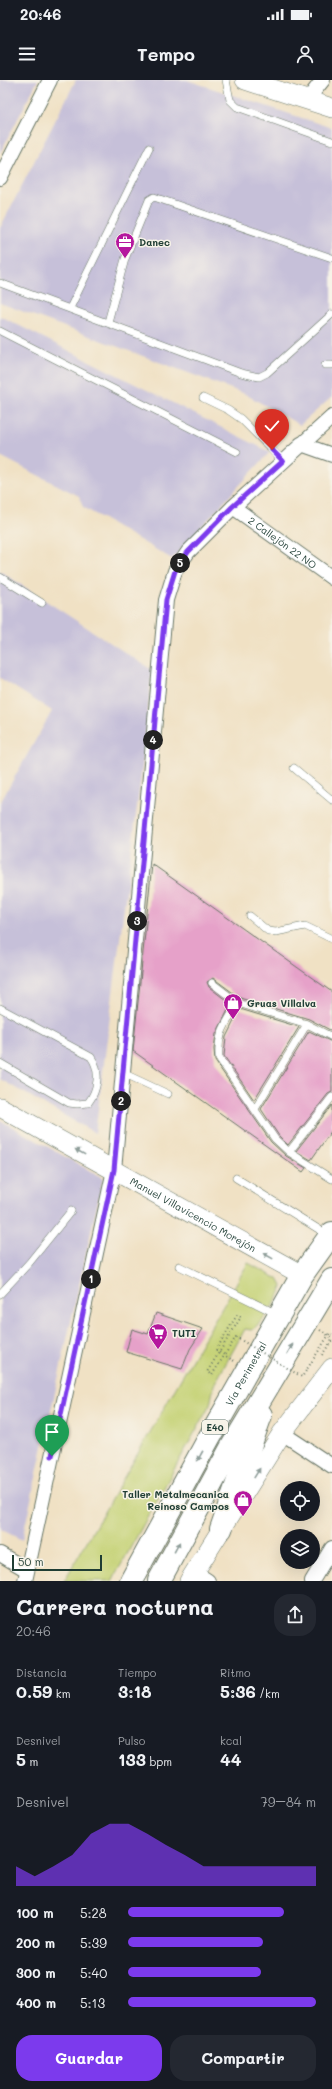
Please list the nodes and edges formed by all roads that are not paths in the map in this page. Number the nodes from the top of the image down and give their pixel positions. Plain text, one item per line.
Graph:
1 (50, 80) edge
2 (226, 80) edge
3 (245, 80) edge
4 (323, 80) edge
5 (307, 100) junction
6 (332, 108) edge
7 (332, 141) edge
8 (149, 148) dead end
9 (0, 178) edge
10 (332, 258) edge
11 (0, 283) edge
12 (70, 308) junction
13 (332, 314) edge
14 (108, 322) junction
15 (0, 331) edge
16 (203, 398) dead end
17 (332, 417) edge
18 (301, 444) junction
19 (237, 452) dead end
20 (332, 455) edge
21 (283, 461) junction
22 (232, 507) junction
23 (0, 577) edge
24 (332, 578) edge
25 (42, 603) dead end
26 (294, 768) dead end
27 (332, 800) edge
28 (250, 916) dead end
29 (332, 939) edge
30 (212, 983) dead end
31 (238, 1003) junction
32 (0, 1008) edge
33 (307, 1024) junction
34 (332, 1036) edge
35 (0, 1063) edge
36 (123, 1073) junction
37 (168, 1094) dead end
38 (332, 1097) edge
39 (0, 1107) edge
40 (255, 1109) junction
41 (289, 1152) junction
42 (114, 1170) junction
43 (236, 1178) dead end
44 (332, 1178) edge
45 (71, 1211) dead end
46 (331, 1234) edge
47 (179, 1266) dead end
48 (302, 1275) junction
49 (332, 1280) edge
50 (0, 1294) edge
51 (279, 1315) junction
52 (332, 1368) edge
53 (277, 1371) junction
54 (282, 1433) junction
55 (332, 1466) edge
56 (221, 1529) junction
57 (332, 1548) edge
58 (0, 1554) edge
59 (26, 1575) edge
60 (197, 1578) edge
61 (132, 1581) edge
62 (159, 1581) edge
63 (312, 1581) edge

1 - 9 street
2 - 7 lane
3 - 5 street
4 - 5 street
5 - 6 street
8 - 12 lane
10 - 14 lane
11 - 12 lane
12 - 14 lane
13 - 14 lane
15 - 19 lane
16 - 21 lane
17 - 18 street
18 - 20 street
18 - 21 street
21 - 22 street
22 - 24 street, 2 Callejón 22 NO
22 - 36 street
23 - 25 lane
26 - 27 lane
28 - 29 lane
30 - 31 lane
31 - 33 lane
31 - 40 lane
32 - 35 lane
33 - 34 lane
33 - 40 lane
36 - 37 lane
36 - 42 street
38 - 41 lane
42 -> 39 street, Manuel Villavicencio Morejón
40 - 41 lane
41 - 44 lane
48 -> 42 street, Manuel Villavicencio Morejón
42 - 59 street
43 - 46 lane
45 - 50 lane
46 - 48 highway, Vía Perimetral / E40
47 - 51 lane
48 - 51 highway, Vía Perimetral / E40
53 -> 49 highway, E40
51 -> 61 highway, Vía Perimetral / E40
52 - 54 street
53 - 56 highway
62 -> 53 highway, E40
54 - 55 street
56 -> 54 street
56 - 60 street
57 - 63 street
58 - 59 street

